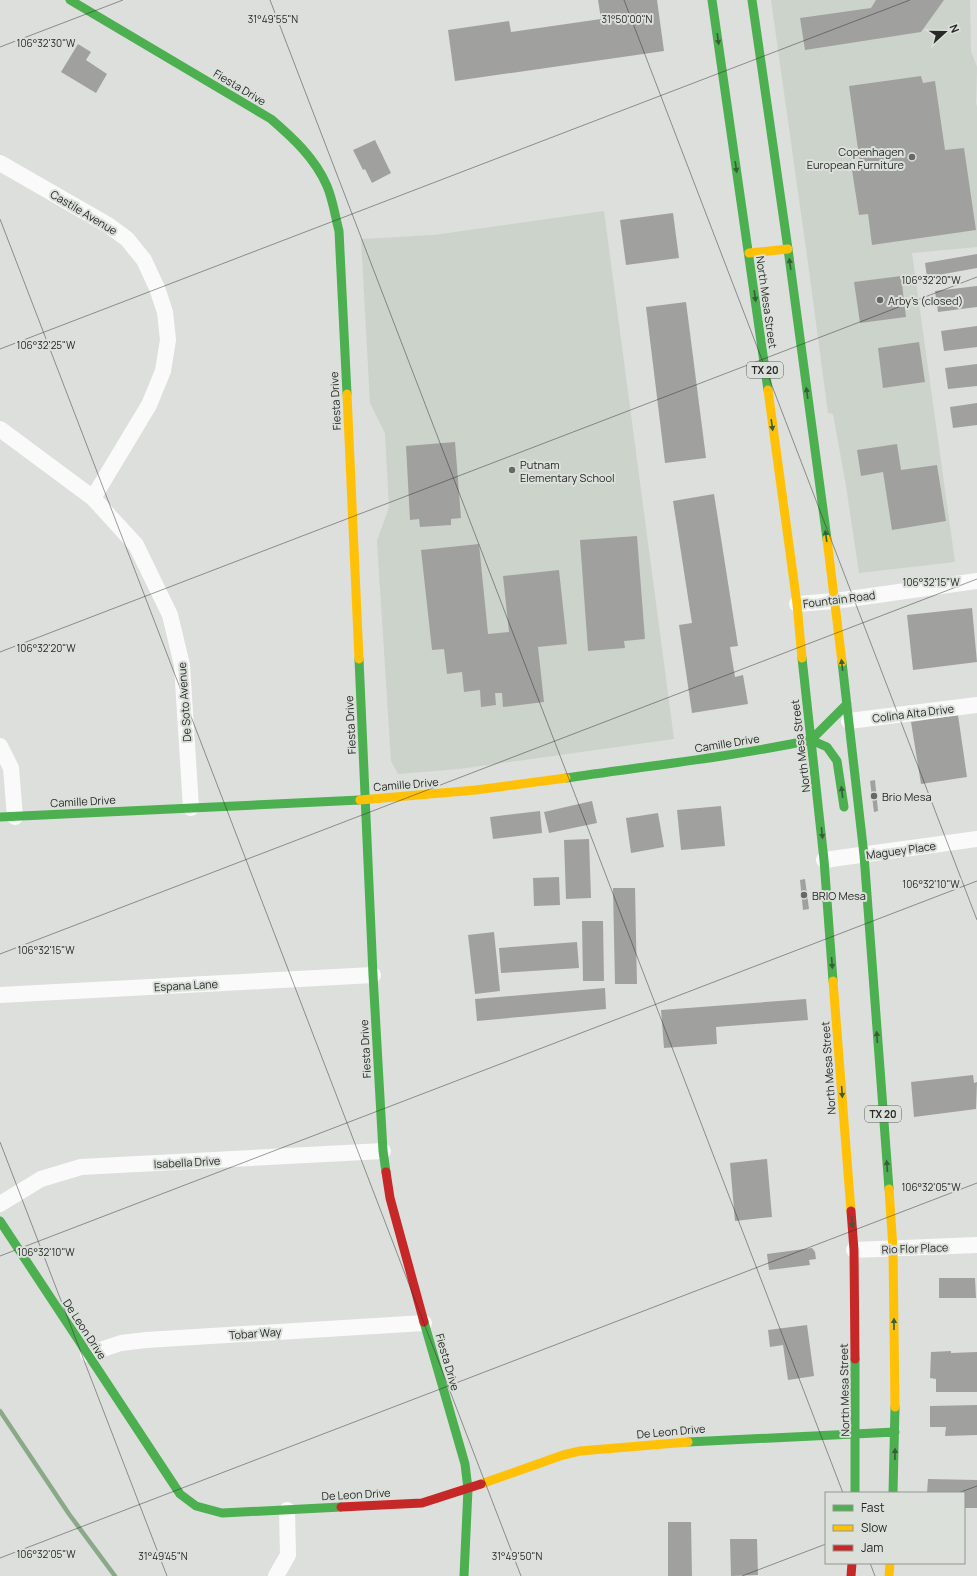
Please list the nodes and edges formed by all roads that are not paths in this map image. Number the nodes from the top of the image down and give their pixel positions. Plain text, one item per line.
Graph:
1 (70, 0) edge
2 (712, 0) edge
3 (752, 0) edge
4 (0, 162) edge
5 (788, 249) junction
6 (749, 253) junction
7 (0, 429) edge
8 (94, 498) junction
9 (977, 581) edge
10 (835, 601) junction
11 (797, 604) junction
12 (847, 704) junction
13 (977, 705) edge
14 (849, 721) junction
15 (811, 740) junction
16 (0, 746) edge
17 (366, 800) junction
18 (191, 808) junction
19 (8, 817) edge
20 (845, 818) dead end
21 (851, 829) dead end
22 (862, 837) junction
23 (977, 839) edge
24 (864, 855) junction
25 (824, 860) junction
26 (373, 975) junction
27 (0, 995) edge
28 (383, 1151) junction
29 (0, 1204) edge
30 (0, 1221) edge
31 (977, 1245) edge
32 (893, 1249) junction
33 (854, 1250) junction
34 (424, 1323) junction
35 (88, 1354) junction
36 (895, 1432) junction
37 (856, 1433) junction
38 (468, 1489) junction
39 (855, 1492) edge
40 (893, 1492) edge
41 (287, 1510) junction
42 (852, 1564) edge
43 (890, 1564) edge
44 (276, 1576) edge
45 (464, 1576) edge
46 (851, 1576) edge
47 (889, 1576) edge

1 - 17 street, Fiesta Drive
2 -> 6 street, North Mesa Street / TX 20
3 - 5 street, TX 20
4 - 8 street, Castile Avenue
5 - 6 street
10 -> 5 street, TX 20
6 -> 11 street, North Mesa Street / TX 20
7 - 8 street, De Soto Avenue
8 - 18 street, De Soto Avenue
9 - 10 street, Fountain Road
10 - 11 street, Fountain Road
12 -> 10 street, TX 20
11 - 15 street, North Mesa Street / TX 20
12 - 14 street, TX 20
12 - 15 street
13 - 14 street, Colina Alta Drive
14 - 22 street, TX 20
15 - 17 street, Camille Drive
20 -> 15 street
15 -> 25 street, North Mesa Street / TX 20
16 - 19 street
17 - 18 street, Camille Drive
17 - 26 street, Fiesta Drive
18 - 19 street, Camille Drive
21 - 22 street
22 - 24 street, TX 20
23 - 24 street, Maguey Place
24 - 25 street, Maguey Place
32 -> 24 street, TX 20
25 -> 33 street, North Mesa Street / TX 20
26 - 27 street, Espana Lane
26 - 28 street, Fiesta Drive
28 - 29 street, Isabella Drive
28 - 34 street, Fiesta Drive
30 - 35 street, De Leon Drive
31 - 32 street, Rio Flor Place
32 - 33 street, Rio Flor Place
36 -> 32 street, TX 20
33 - 37 street, North Mesa Street / TX 20
34 - 35 street, Tobar Way
34 - 38 street, Fiesta Drive
35 - 41 street, De Leon Drive
36 - 37 street, De Leon Drive
40 -> 36 street, TX 20
37 - 38 street, De Leon Drive
37 - 39 street, North Mesa Street / TX 20
38 - 41 street, De Leon Drive
38 - 45 street, Fiesta Drive
41 - 44 street
42 - 46 street
43 - 47 street

